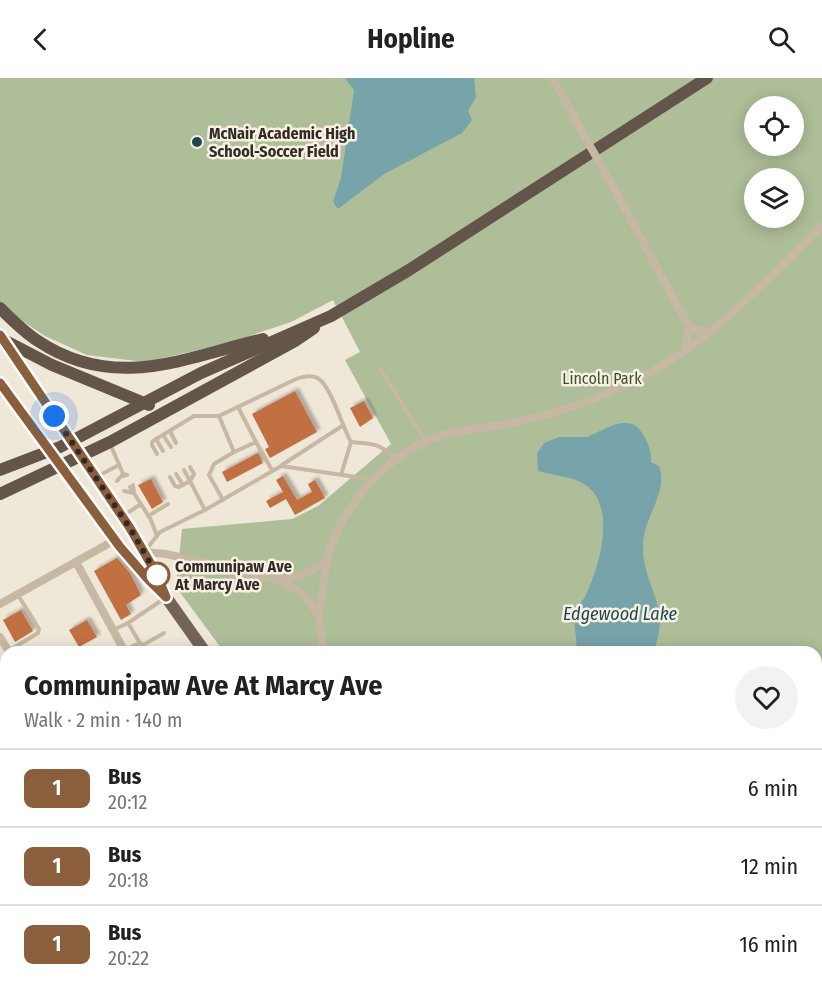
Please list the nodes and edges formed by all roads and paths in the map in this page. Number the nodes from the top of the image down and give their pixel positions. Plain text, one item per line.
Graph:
1 (553, 78) edge
2 (707, 78) edge
3 (822, 226) edge
4 (0, 308) edge
5 (331, 316) junction
6 (689, 327) junction
7 (291, 332) junction
8 (710, 332) junction
9 (1, 338) edge
10 (685, 350) junction
11 (380, 368) dead end
12 (0, 383) edge
13 (146, 404) junction
14 (238, 407) junction
15 (166, 411) junction
16 (219, 416) junction
17 (342, 426) junction
18 (170, 431) junction
19 (163, 435) junction
20 (156, 439) junction
21 (70, 442) junction
22 (110, 442) junction
23 (256, 442) junction
24 (351, 442) junction
25 (425, 442) junction
26 (177, 443) dead end
27 (171, 447) dead end
28 (163, 451) dead end
29 (50, 452) junction
30 (234, 452) junction
31 (157, 454) dead end
32 (81, 457) junction
33 (395, 459) junction
34 (119, 465) junction
35 (62, 466) junction
36 (281, 466) junction
37 (190, 467) dead end
38 (0, 470) edge
39 (184, 470) dead end
40 (272, 470) junction
41 (176, 474) dead end
42 (341, 476) junction
43 (95, 477) junction
44 (170, 477) dead end
45 (117, 481) dead end
46 (190, 481) junction
47 (371, 482) junction
48 (183, 485) junction
49 (132, 486) dead end
50 (124, 491) dead end
51 (134, 493) junction
52 (0, 495) edge
53 (223, 500) junction
54 (141, 504) junction
55 (168, 504) dead end
56 (205, 510) junction
57 (122, 516) junction
58 (148, 516) junction
59 (157, 536) junction
60 (115, 540) junction
61 (144, 552) junction
62 (327, 560) junction
63 (76, 562) junction
64 (280, 580) junction
65 (18, 594) junction
66 (166, 597) junction
67 (0, 604) edge
68 (319, 616) junction
69 (128, 623) junction
70 (112, 631) junction
71 (165, 633) dead end
72 (140, 643) junction
73 (17, 646) edge
74 (120, 646) edge
75 (134, 646) edge
76 (201, 646) edge
77 (323, 646) edge

1 - 6 street, bridge
2 - 5 highway
3 - 8 street
4 - 7 highway
5 - 7 highway
5 - 15 highway
6 - 8 street
6 - 10 street
7 - 13 highway
8 - 10 street
9 - 13 highway
9 - 21 main road
10 - 25 street
11 - 25 lane
12 - 29 main road
13 - 15 highway
13 - 21 highway
14 - 16 lane
14 - 17 lane
14 - 23 lane
15 - 22 highway
16 - 18 lane
16 - 30 lane
17 - 24 lane
17 - 36 lane
18 - 19 lane
18 - 26 lane
19 - 20 lane
19 - 27 lane
20 - 28 lane
20 - 31 lane
21 - 29 highway
21 - 32 main road
22 - 32 highway
22 - 34 lane
23 - 30 lane
23 - 40 lane
24 - 33 lane
24 - 42 lane
25 - 33 street
29 - 35 main road
29 - 38 highway
30 - 53 lane
32 - 35 highway
32 - 43 main road
33 - 47 street
34 - 43 lane
34 - 45 lane
35 - 52 highway
35 - 60 main road
36 - 40 lane
36 - 42 lane
37 - 46 lane
39 - 46 lane
40 - 53 lane
41 - 48 lane
42 - 47 lane
43 - 57 main road
44 - 48 lane
46 - 48 lane
46 - 56 lane
47 - 62 street
49 - 51 lane
50 - 51 lane
51 - 54 lane
53 - 56 lane
54 - 57 lane
54 - 58 lane
55 - 58 lane
56 - 59 lane
57 - 61 main road
58 - 59 lane
59 - 61 lane
60 - 63 street
60 - 66 main road
61 - 64 street
61 - 66 main road
62 - 64 street
62 - 68 street
63 - 65 street
63 - 70 street
64 - 68 street
65 - 67 street
65 - 73 lane
66 - 69 lane
66 - 76 main road
68 - 77 street
69 - 70 lane
69 - 72 lane
70 - 74 street
71 - 72 lane
72 - 75 lane

